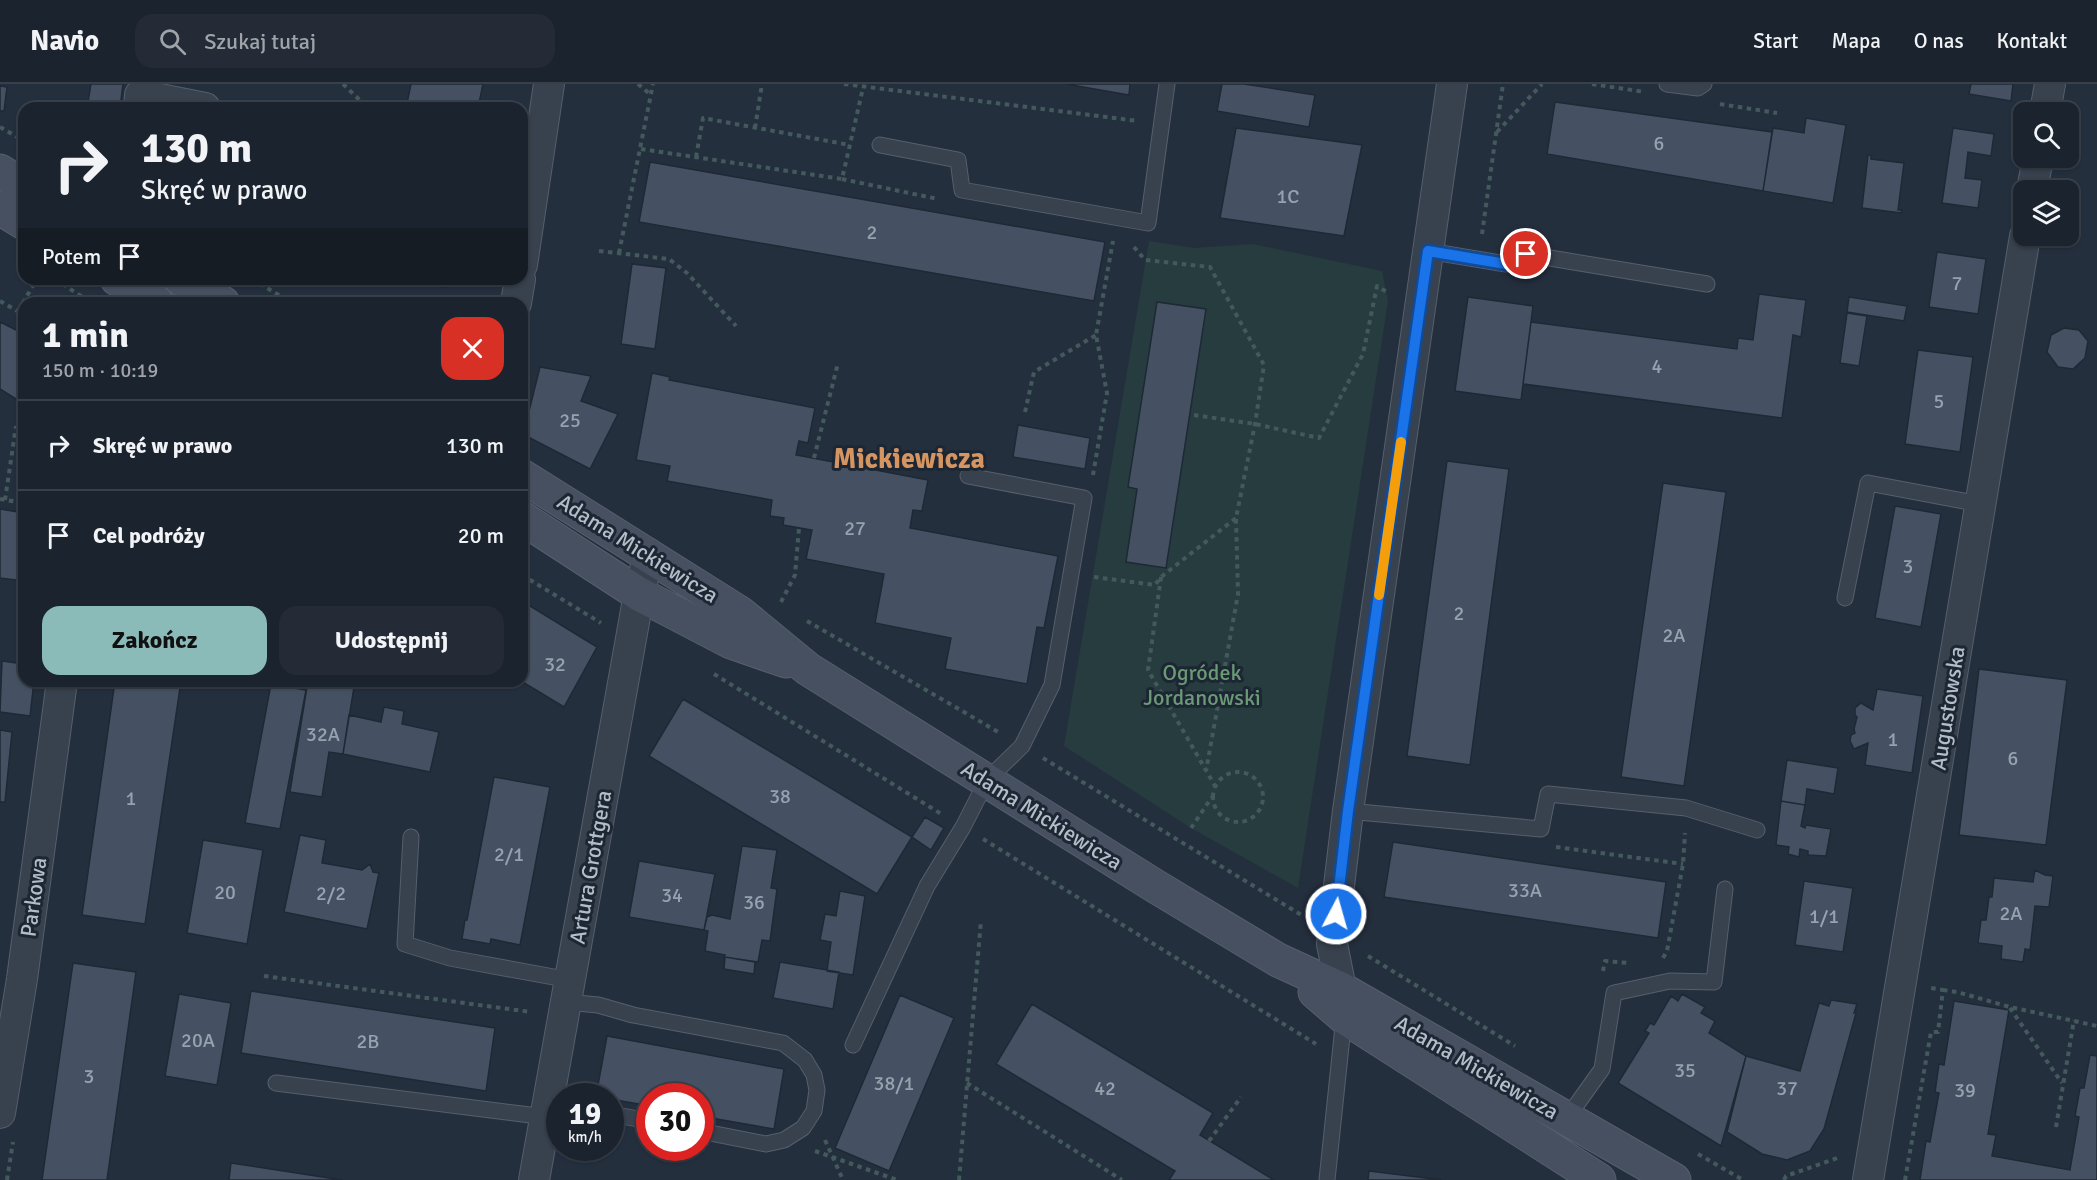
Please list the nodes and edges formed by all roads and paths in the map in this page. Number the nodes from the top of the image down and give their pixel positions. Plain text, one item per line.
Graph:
1 (343, 84) edge
2 (549, 84) edge
3 (638, 84) edge
4 (653, 84) edge
5 (762, 84) edge
6 (844, 84) edge
7 (1167, 84) edge
8 (1452, 84) edge
9 (1542, 84) edge
10 (1667, 84) edge
11 (1704, 84) edge
12 (2050, 84) edge
13 (863, 88) junction
14 (651, 95) junction
15 (362, 102) edge
16 (2047, 102) edge
17 (1162, 124) junction
18 (0, 127) edge
19 (755, 128) junction
20 (1496, 132) dead end
21 (18, 138) edge
22 (850, 145) junction
23 (880, 145) dead end
24 (641, 149) junction
25 (696, 157) junction
26 (0, 171) edge
27 (529, 179) edge
28 (18, 182) edge
29 (0, 208) edge
30 (18, 219) edge
31 (1114, 234) dead end
32 (1130, 244) dead end
33 (2023, 246) edge
34 (599, 250) dead end
35 (1428, 251) junction
36 (620, 253) junction
37 (1707, 284) dead end
38 (66, 285) edge
39 (192, 285) edge
40 (262, 285) edge
41 (1424, 286) junction
42 (86, 297) edge
43 (212, 297) edge
44 (282, 297) edge
45 (0, 300) edge
46 (18, 311) edge
47 (736, 326) dead end
48 (1096, 335) junction
49 (838, 363) dead end
50 (1025, 412) dead end
51 (1194, 415) dead end
52 (1255, 424) junction
53 (16, 426) dead end
54 (814, 458) dead end
55 (968, 476) dead end
56 (528, 480) edge
57 (1084, 498) junction
58 (3, 500) edge
59 (18, 502) edge
60 (1980, 504) junction
61 (1236, 518) junction
62 (528, 522) edge
63 (799, 528) dead end
64 (649, 554) junction
65 (1092, 577) dead end
66 (1161, 577) junction
67 (528, 579) edge
68 (639, 594) junction
69 (1845, 598) dead end
70 (779, 605) dead end
71 (800, 617) dead end
72 (630, 641) junction
73 (808, 669) junction
74 (709, 671) dead end
75 (61, 687) edge
76 (1022, 746) junction
77 (1206, 771) junction
78 (987, 780) junction
79 (1215, 786) junction
80 (1213, 797) junction
81 (1686, 808) junction
82 (1348, 811) junction
83 (963, 827) junction
84 (1191, 828) dead end
85 (1541, 829) junction
86 (1757, 830) dead end
87 (411, 837) dead end
88 (1683, 864) junction
89 (1725, 889) dead end
90 (981, 920) dead end
91 (1334, 934) junction
92 (1660, 962) dead end
93 (1628, 963) dead end
94 (264, 976) dead end
95 (1600, 982) dead end
96 (1901, 982) junction
97 (1943, 990) junction
98 (567, 999) junction
99 (1342, 1003) junction
100 (2010, 1007) junction
101 (2074, 1020) junction
102 (2097, 1026) edge
103 (852, 1045) dead end
104 (1521, 1050) dead end
105 (1339, 1058) junction
106 (276, 1083) dead end
107 (555, 1083) edge
108 (967, 1083) junction
109 (2063, 1084) junction
110 (1241, 1097) dead end
111 (546, 1107) edge
112 (0, 1113) edge
113 (1567, 1118) junction
114 (2056, 1127) dead end
115 (546, 1128) edge
116 (1516, 1128) junction
117 (714, 1134) edge
118 (1209, 1141) dead end
119 (1694, 1152) dead end
120 (1844, 1155) dead end
121 (1636, 1171) edge
122 (534, 1180) edge
123 (843, 1180) edge
124 (897, 1180) edge
125 (959, 1180) edge
126 (1122, 1180) edge
127 (1327, 1180) edge
128 (1599, 1180) edge
129 (1674, 1180) edge
130 (1743, 1180) edge
131 (1784, 1180) edge
132 (1868, 1180) edge
133 (1905, 1180) edge

1 - 15 path
2 - 27 street
3 - 14 path
4 - 14 path
5 - 19 path
6 - 13 path
7 - 17 lane
8 - 35 street
9 - 20 path
10 - 11 lane
12 - 16 street
13 - 17 path
13 - 22 path
14 - 24 path
17 - 23 lane
18 - 21 path
19 - 22 path
19 - 25 path
22 - 25 path
24 - 25 path
24 - 36 path
26 - 28 street
29 - 30 street
31 - 48 path
32 - 52 path
33 - 60 street, Augustowska
34 - 36 path
35 - 37 lane
35 - 41 street
36 - 47 path
38 - 42 path
39 - 43 street
40 - 44 path
41 - 52 path
41 - 82 street
45 - 46 path
48 - 50 path
48 - 57 path
49 - 54 path
51 - 52 path
52 - 61 path
53 - 58 path
55 - 57 lane
56 - 64 street, Adama Mickiewicza
57 - 76 lane
58 - 59 path
60 - 69 lane
60 - 96 street, Augustowska
61 - 66 path
61 - 77 path
62 - 68 street, Adama Mickiewicza
63 - 70 path
64 - 68 street, Artura Grottgera
64 - 73 street, Adama Mickiewicza
65 - 66 path
66 - 77 path
67 - 72 path
68 - 72 street, Artura Grottgera
68 - 73 street, Adama Mickiewicza
71 - 76 path
72 - 98 street, Artura Grottgera
73 - 78 street, Adama Mickiewicza
74 - 83 path
75 - 112 street, Parkowa
76 - 78 lane
76 - 91 path
77 - 79 path
78 - 83 lane
78 - 99 street, Adama Mickiewicza
79 - 80 path
79 - 80 path
80 - 84 path
81 - 85 lane
81 - 86 lane
81 - 88 path
82 - 85 lane
82 - 91 street
83 - 103 lane
83 - 105 path
85 - 88 path
87 - 98 lane
88 - 92 path
89 - 113 lane
90 - 108 path
91 - 99 street
91 - 104 path
93 - 95 path
94 - 98 path
96 - 97 path
96 - 132 street, Augustowska
97 - 100 path
97 - 133 path
98 - 107 street, Artura Grottgera
98 - 117 lane
99 - 105 lane
99 - 113 street, Adama Mickiewicza
99 - 116 street, Adama Mickiewicza
100 - 101 path
100 - 109 path
101 - 102 path
101 - 109 path
105 - 127 lane
106 - 111 lane
108 - 125 path
108 - 126 path
109 - 114 path
110 - 118 path
113 - 116 street
113 - 121 street, Adama Mickiewicza
115 - 122 street, Artura Grottgera
116 - 128 street, Adama Mickiewicza
119 - 130 path
120 - 131 path
121 - 129 street, Adama Mickiewicza
123 - 124 path

